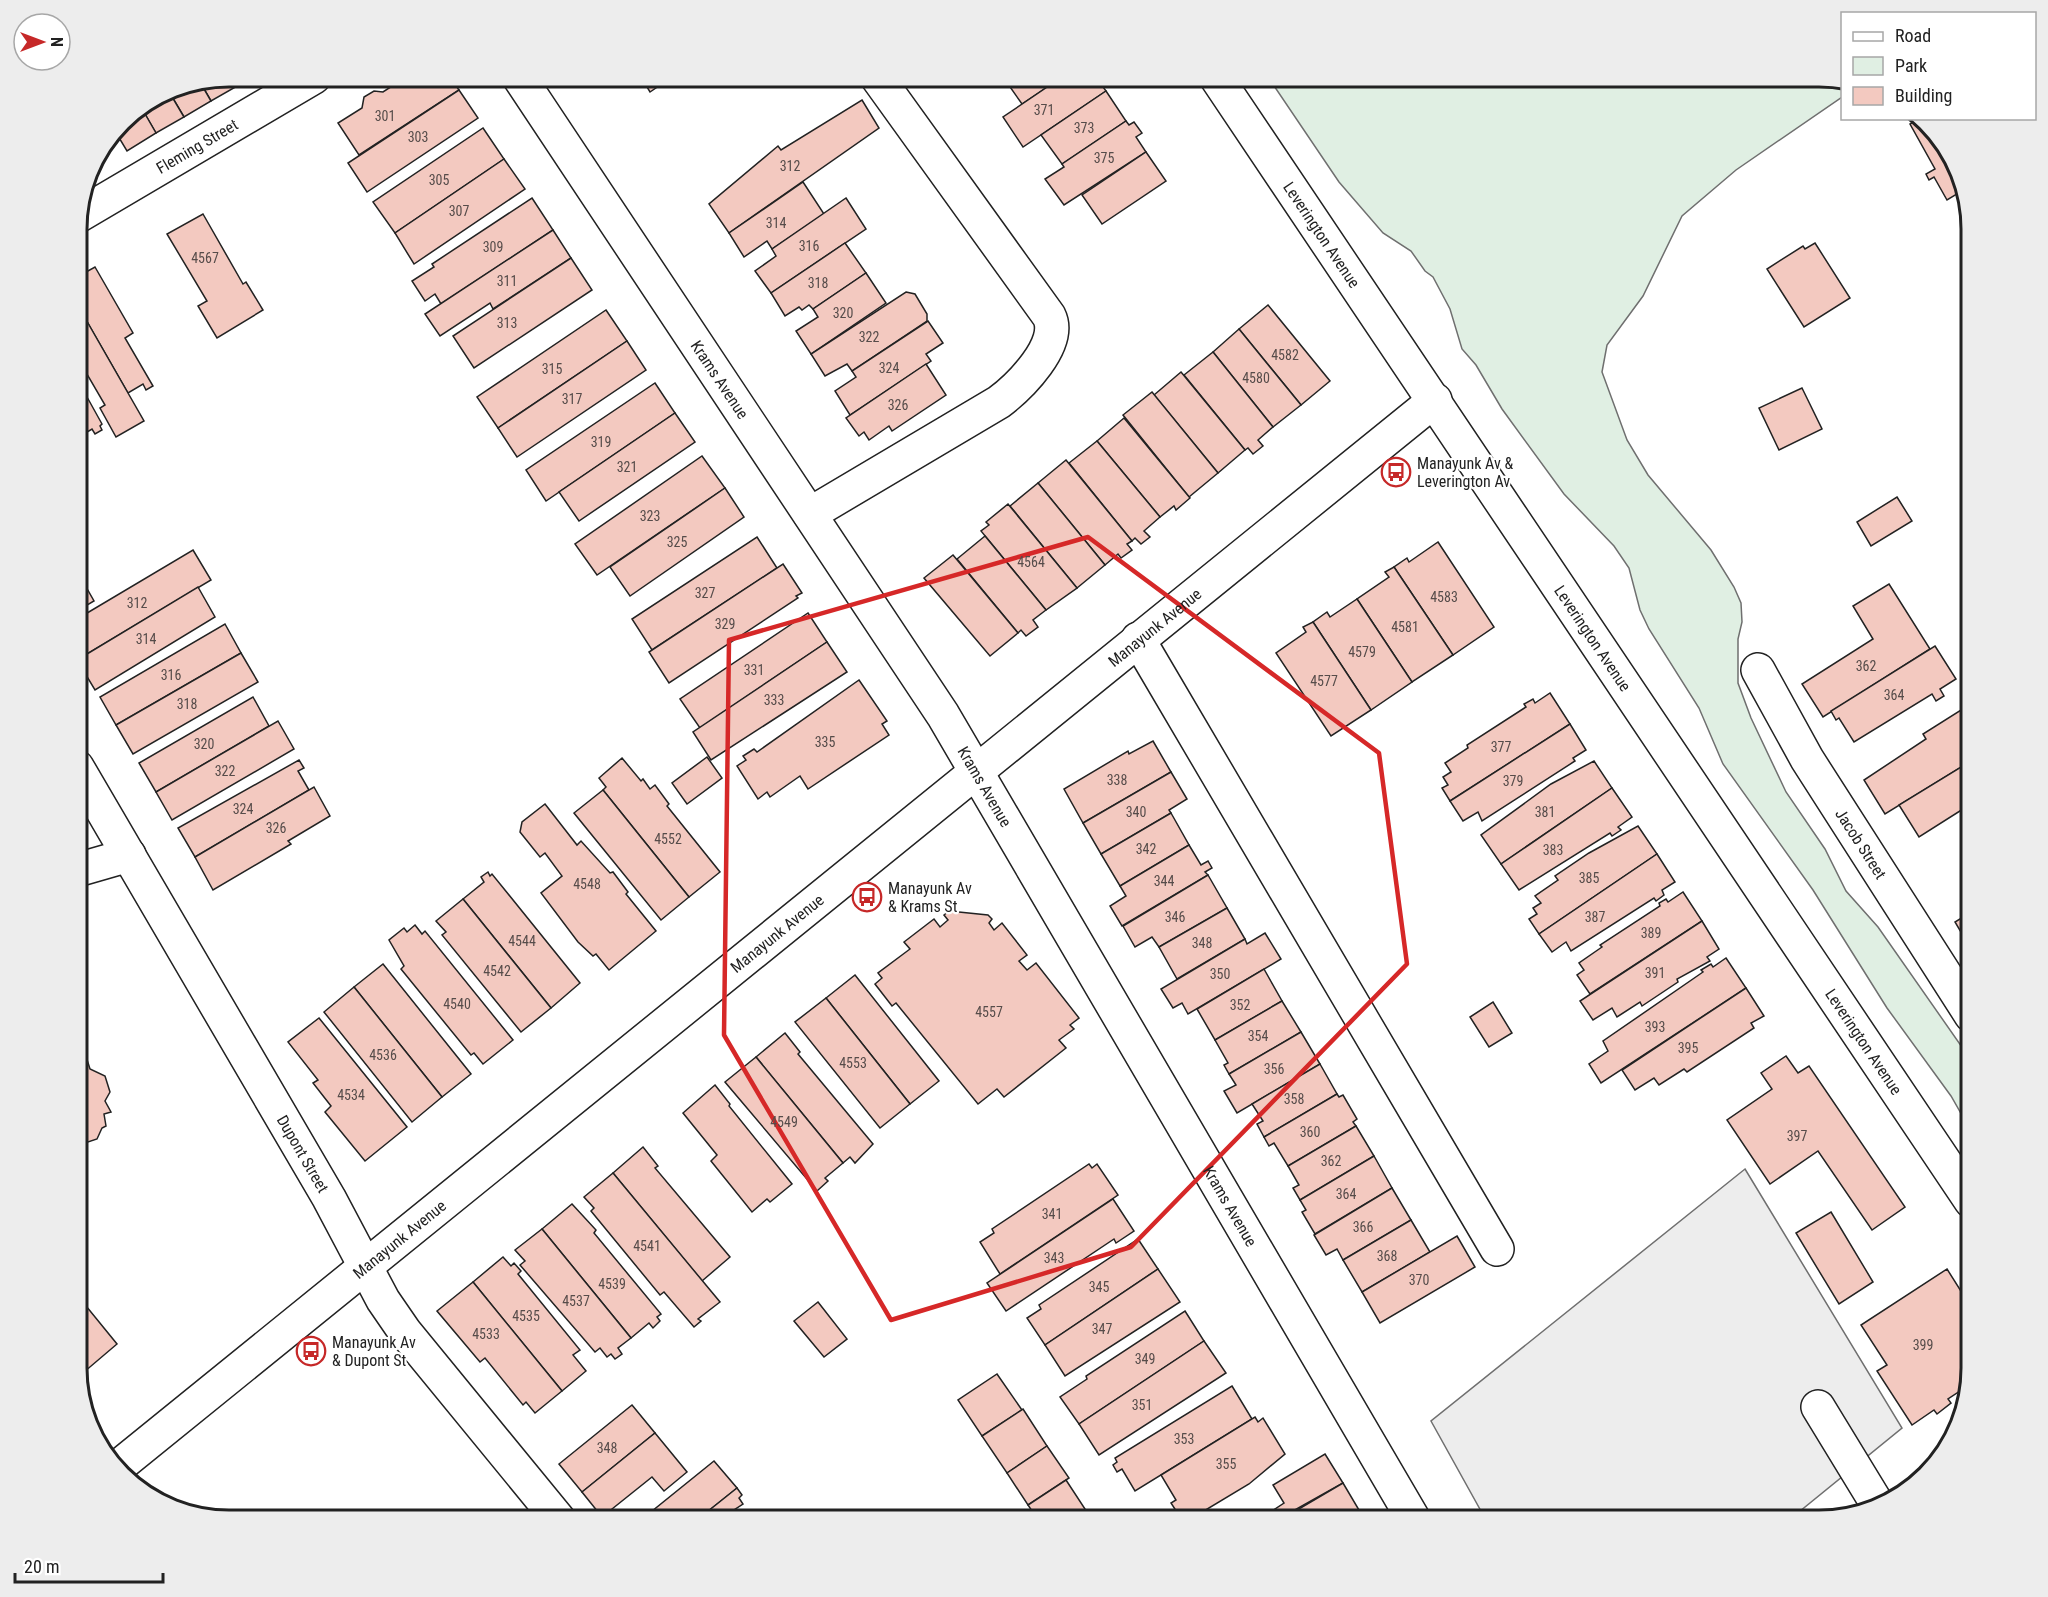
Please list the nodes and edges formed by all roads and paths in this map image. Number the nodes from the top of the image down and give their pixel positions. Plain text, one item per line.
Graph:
1 (295, 87) edge
2 (526, 87) edge
3 (885, 87) edge
4 (1223, 87) edge
5 (89, 210) edge
6 (1435, 400) junction
7 (810, 514) junction
8 (1138, 639) junction
9 (1758, 670) dead end
10 (975, 770) junction
11 (87, 783) edge
12 (129, 855) junction
13 (87, 867) edge
14 (1961, 999) edge
15 (1961, 1186) edge
16 (1497, 1249) dead end
17 (364, 1268) junction
18 (1818, 1407) dead end
19 (123, 1463) edge
20 (1874, 1499) edge
21 (550, 1510) edge
22 (1408, 1510) edge

1 - 5 street, Fleming Street
2 - 7 street, Krams Avenue
3 - 7 street
4 - 6 street, Leverington Avenue
6 - 8 street, Manayunk Avenue
6 - 15 street, Leverington Avenue
7 - 10 street, Krams Avenue
8 - 10 street, Manayunk Avenue
8 - 16 street
9 - 14 street, Jacob Street
10 - 17 street, Manayunk Avenue
10 - 22 street, Krams Avenue
11 - 12 street, Dupont Street
12 - 13 street
12 - 17 street, Dupont Street
17 - 19 street, Manayunk Avenue
17 - 21 street, Dupont Street
18 - 20 street

